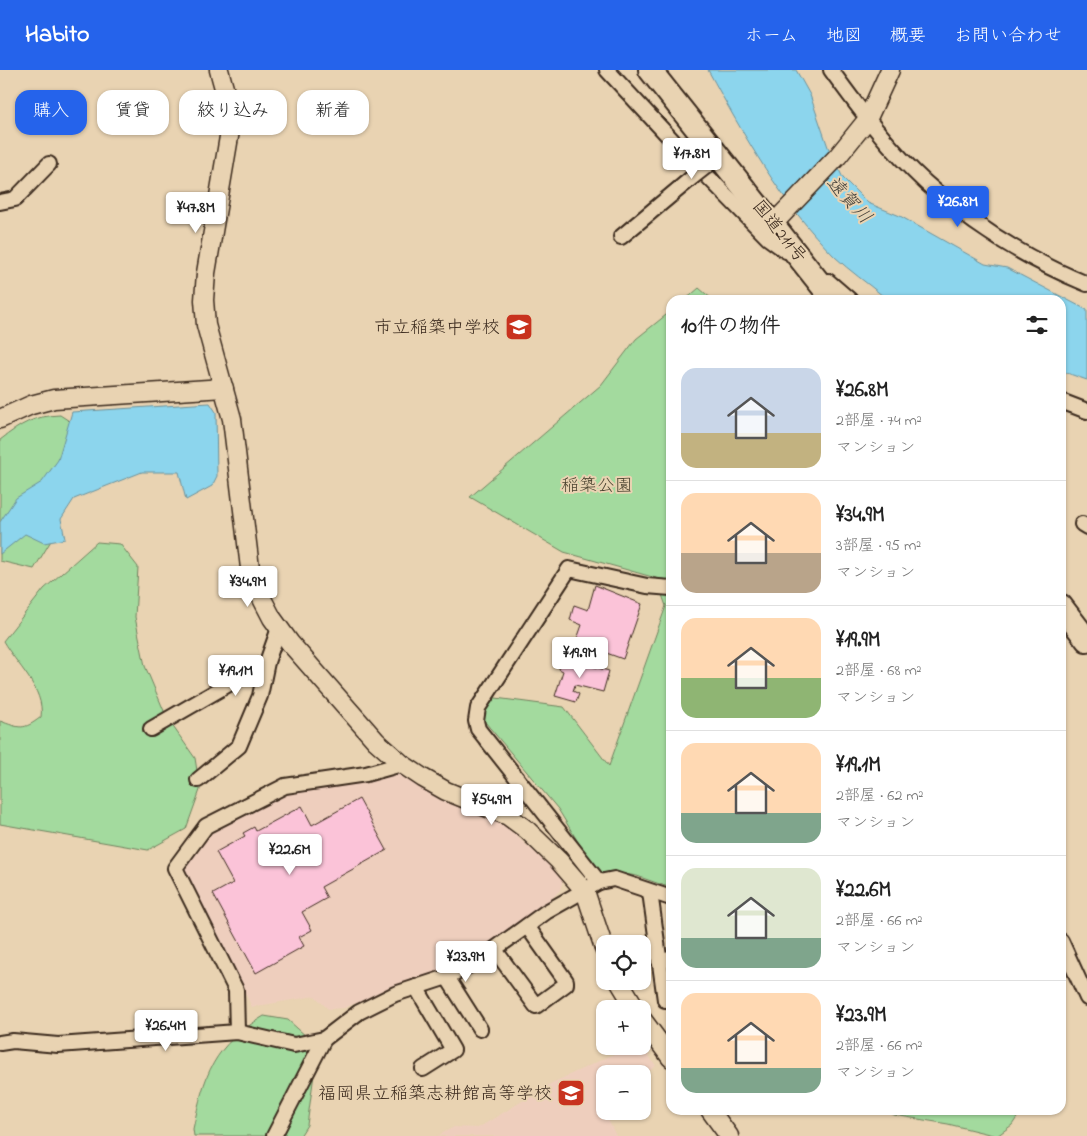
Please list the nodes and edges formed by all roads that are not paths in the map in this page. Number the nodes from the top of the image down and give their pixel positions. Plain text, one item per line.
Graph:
1 (219, 70) edge
2 (607, 70) edge
3 (650, 70) edge
4 (831, 70) edge
5 (890, 70) edge
6 (867, 120) junction
7 (713, 160) junction
8 (49, 164) dead end
9 (0, 202) edge
10 (777, 220) junction
11 (621, 237) dead end
12 (801, 258) junction
13 (1087, 284) edge
14 (829, 295) edge
15 (844, 295) edge
16 (224, 388) junction
17 (1066, 403) edge
18 (1087, 411) edge
19 (0, 418) edge
20 (666, 588) edge
21 (1066, 612) edge
22 (279, 628) junction
23 (1086, 637) edge
24 (267, 662) junction
25 (151, 729) dead end
26 (402, 764) junction
27 (198, 780) dead end
28 (592, 886) junction
29 (650, 892) junction
30 (666, 897) edge
31 (527, 926) junction
32 (602, 935) edge
33 (495, 950) junction
34 (1066, 952) edge
35 (665, 960) edge
36 (447, 976) junction
37 (416, 987) junction
38 (1087, 998) edge
39 (666, 1000) edge
40 (480, 1029) dead end
41 (651, 1031) edge
42 (236, 1032) junction
43 (324, 1039) junction
44 (0, 1043) edge
45 (666, 1051) edge
46 (423, 1070) dead end
47 (714, 1115) edge
48 (274, 1136) edge
49 (729, 1136) edge

1 - 16 street
2 - 12 street
3 - 7 highway, 国道211号
4 - 6 street
5 - 6 street
6 - 10 street
6 - 13 street
7 - 10 highway, 国道211号
7 - 11 street, bridge
8 - 9 street
10 - 12 highway, 国道211号
12 - 14 highway, 国道211号
12 - 15 street
16 - 19 street
16 - 22 street
17 - 18 street
20 - 28 street
21 - 23 highway
22 - 24 street
22 - 26 street
24 - 25 street
24 - 27 street
26 - 28 street
26 - 42 street
28 - 29 street
28 - 31 street
28 - 32 street
29 - 30 street
29 - 35 street
31 - 33 street
31 - 33 street
33 - 36 street
34 - 38 street
35 - 39 street
36 - 37 street
36 - 40 street
37 - 43 street
37 - 46 street
41 - 45 street
42 - 43 street
42 - 44 street
43 - 48 street
47 - 49 street

